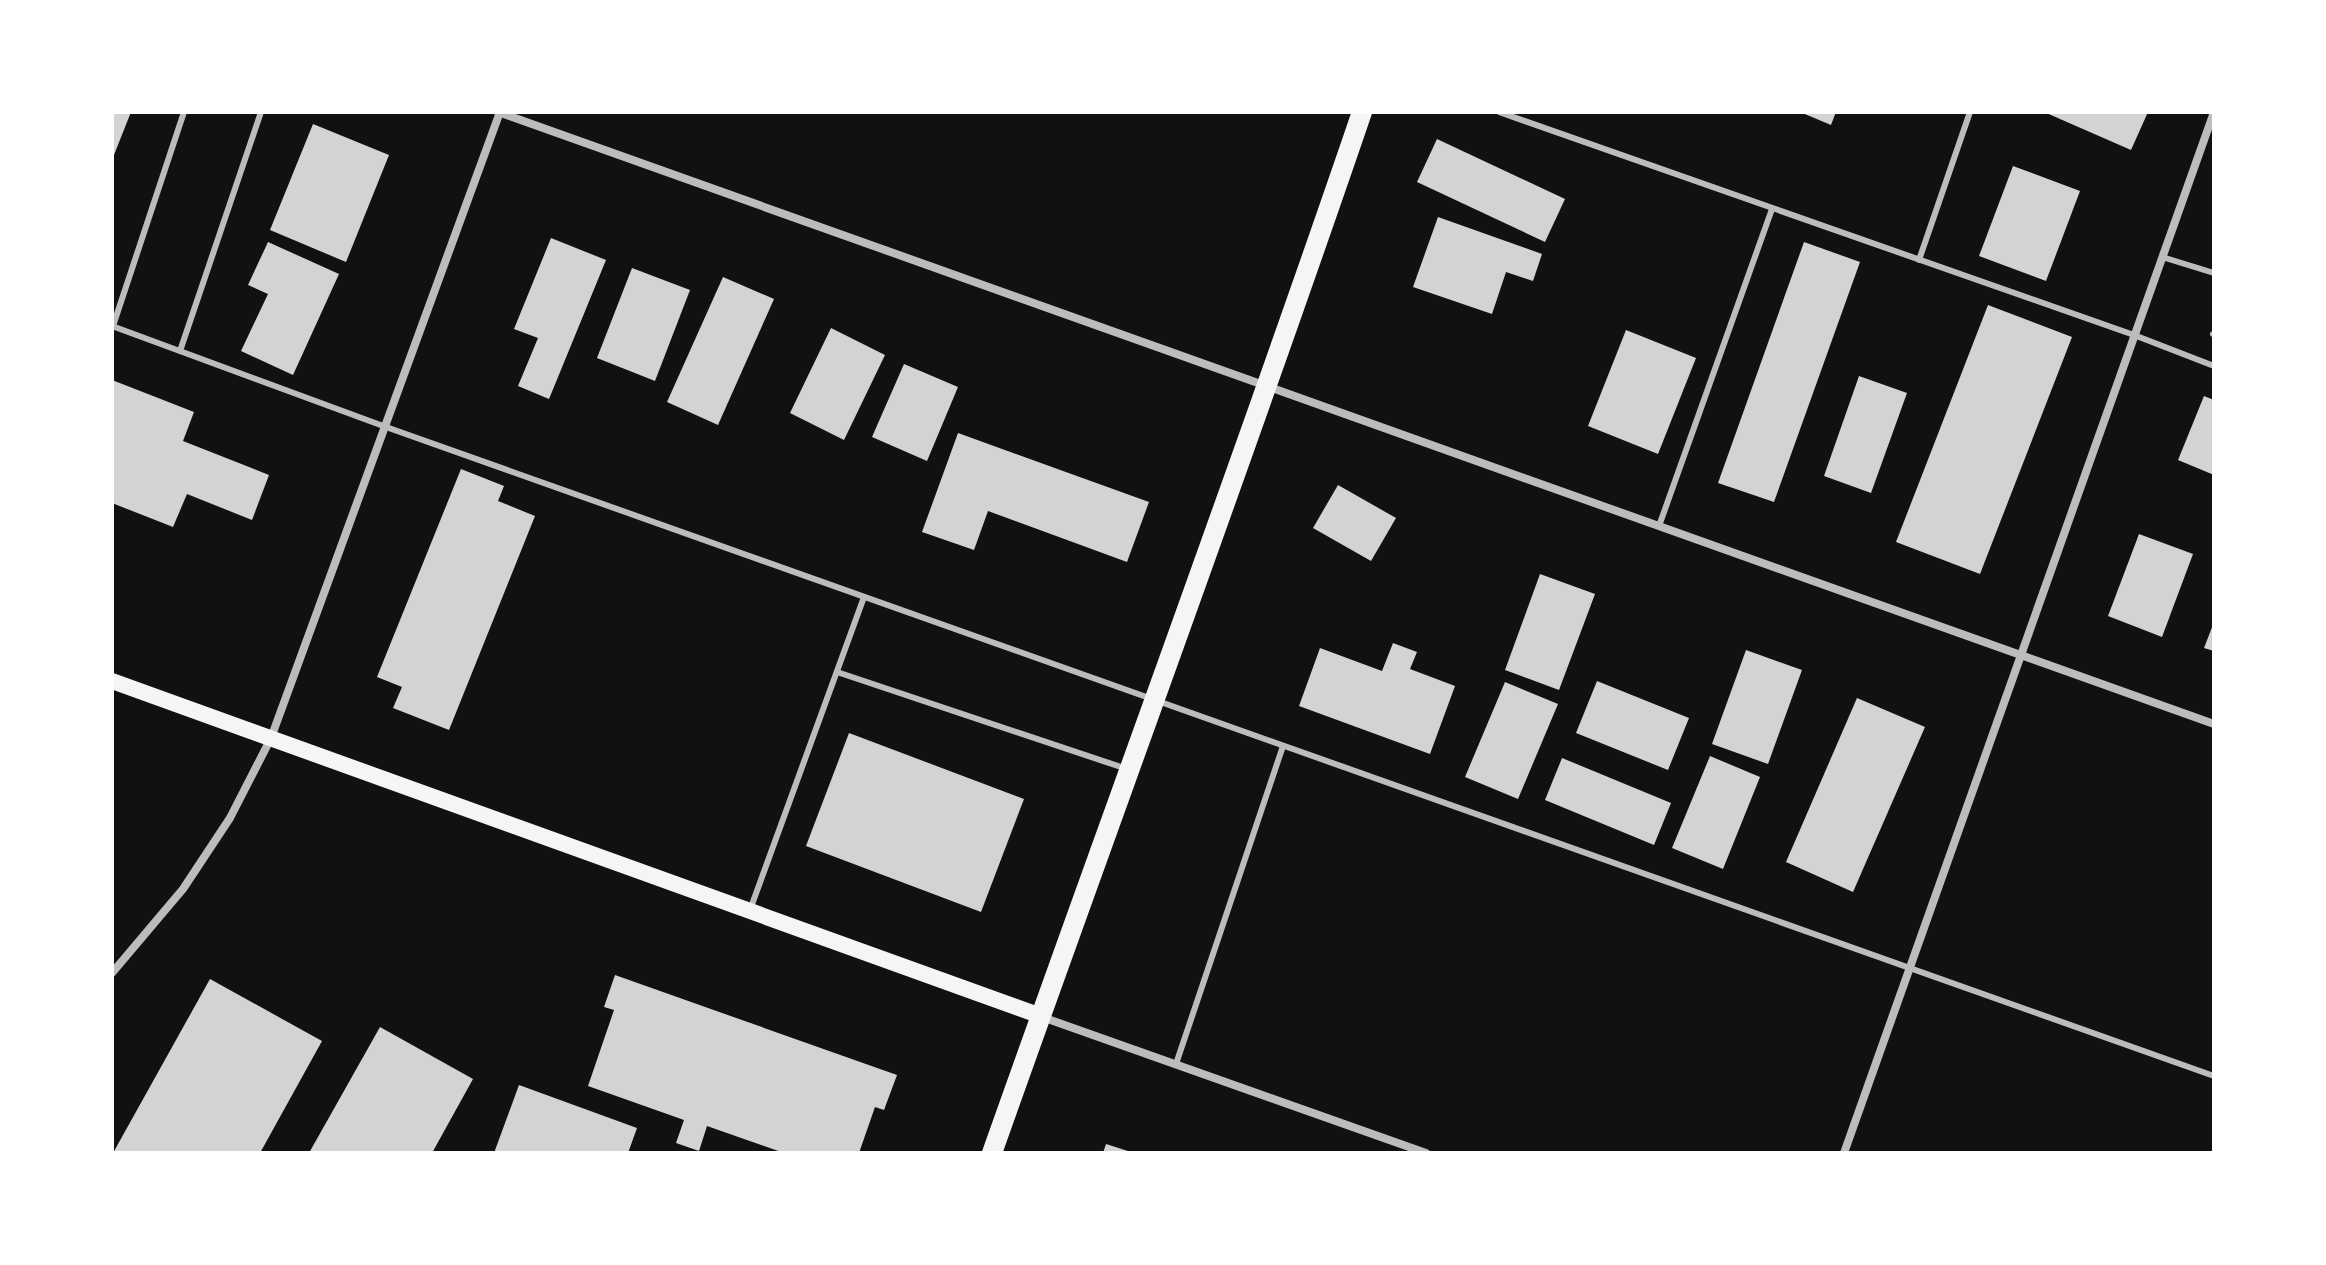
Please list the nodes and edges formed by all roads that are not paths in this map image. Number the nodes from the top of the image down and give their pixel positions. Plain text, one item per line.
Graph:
1 (184, 112) edge
2 (261, 112) edge
3 (499, 112) edge
4 (1362, 112) edge
5 (1499, 112) edge
6 (1970, 112) edge
7 (2214, 112) edge
8 (1772, 209) junction
9 (2162, 257) junction
10 (1919, 260) junction
11 (2214, 273) edge
12 (113, 326) edge
13 (2134, 335) junction
14 (180, 351) junction
15 (2214, 366) edge
16 (1268, 389) junction
17 (386, 427) junction
18 (1659, 526) junction
19 (864, 597) junction
20 (2021, 654) junction
21 (837, 672) junction
22 (112, 681) edge
23 (1152, 700) junction
24 (2214, 724) edge
25 (271, 738) junction
26 (1283, 746) junction
27 (1128, 769) junction
28 (750, 910) junction
29 (1909, 967) junction
30 (112, 973) edge
31 (1041, 1016) junction
32 (1176, 1064) junction
33 (2214, 1076) edge
34 (992, 1153) edge
35 (1426, 1153) edge
36 (1844, 1153) edge

1 - 12 lane
2 - 14 lane
3 - 16 street
3 - 17 street
4 - 16 main road
5 - 8 lane
6 - 10 lane
7 - 9 street
8 - 10 lane
8 - 18 lane
9 - 11 lane
9 - 13 street
10 - 13 lane
12 - 14 lane
13 - 15 lane
13 - 20 street
14 - 17 lane
16 - 18 street
16 - 23 main road
17 - 19 lane
17 - 25 street
18 - 20 street
19 - 21 lane
19 - 23 lane
20 - 24 street
20 - 29 street
21 - 27 lane
21 - 28 lane
22 - 25 main road
23 - 26 lane
23 - 27 main road
25 - 28 main road
25 - 30 street
26 - 29 lane
26 - 32 lane
27 - 31 main road
28 - 31 main road
29 - 33 lane
29 - 36 street
31 - 32 street
31 - 34 main road
32 - 35 street

